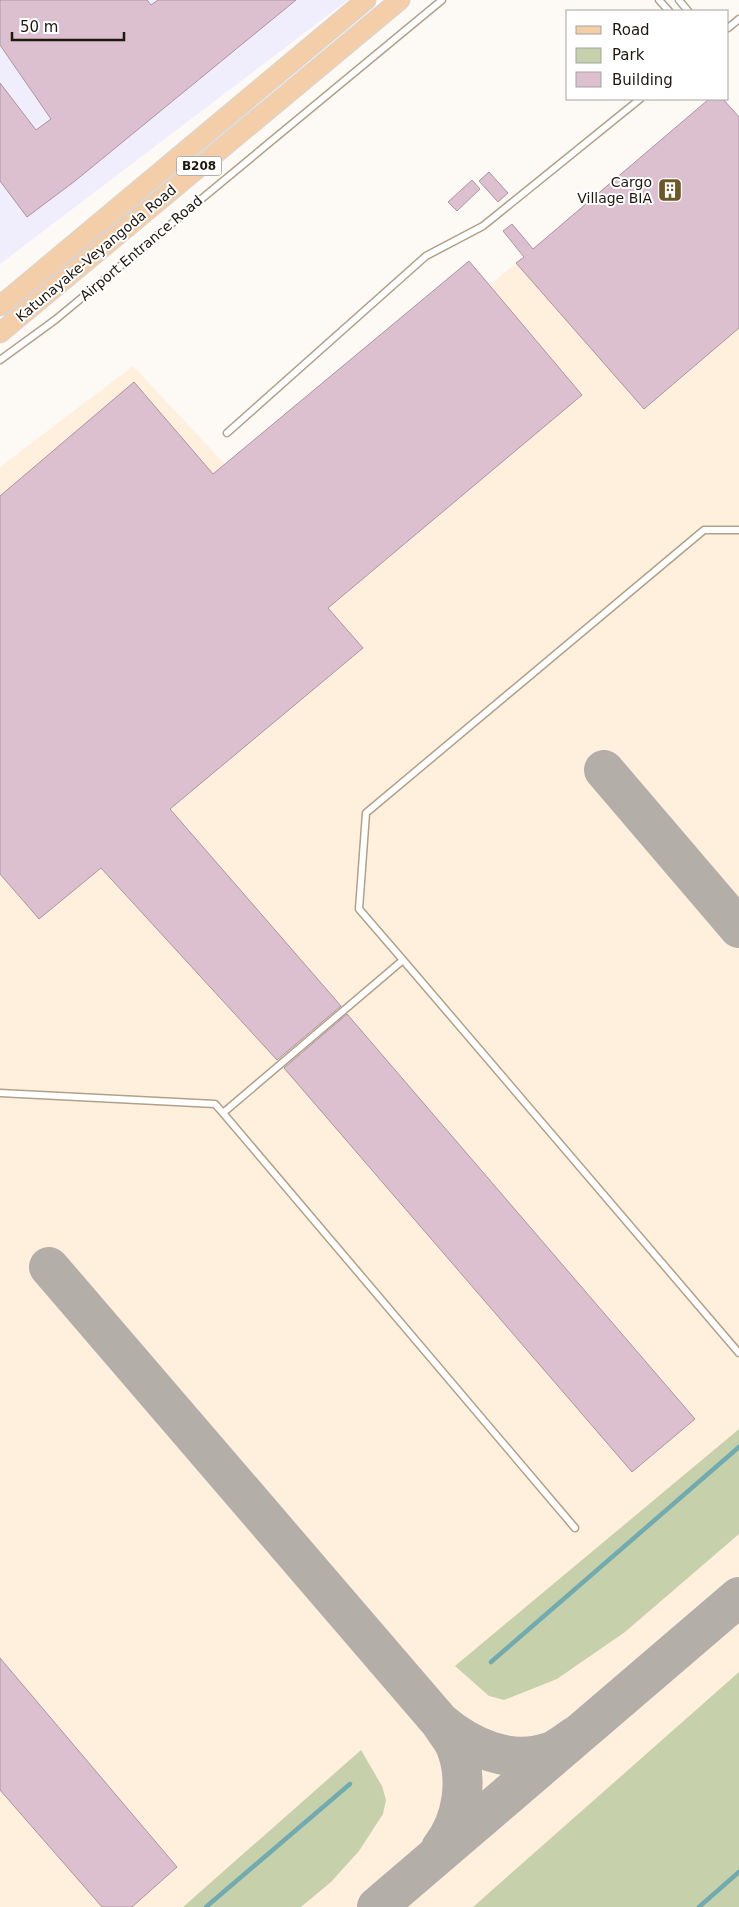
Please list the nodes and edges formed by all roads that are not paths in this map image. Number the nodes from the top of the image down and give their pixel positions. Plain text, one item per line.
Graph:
1 (366, 0) edge
2 (400, 0) edge
3 (442, 0) edge
4 (659, 0) edge
5 (679, 0) edge
6 (667, 10) edge
7 (687, 10) edge
8 (739, 19) edge
9 (729, 27) edge
10 (639, 100) edge
11 (0, 306) edge
12 (0, 333) edge
13 (0, 360) edge
14 (227, 433) dead end
15 (739, 530) edge
16 (402, 960) junction
17 (0, 1093) edge
18 (223, 1113) junction
19 (739, 1353) edge
20 (575, 1528) dead end

1 - 11 main road, Katunayake-Veyangoda Road / B208
2 - 12 main road, Katunayake-Veyangoda Road / B208
3 - 13 lane, Airport Entrance Road
4 - 6 lane
5 - 7 lane
8 - 9 lane
10 - 14 lane
15 - 16 lane
16 - 18 lane
16 - 19 lane
17 - 18 lane
18 - 20 lane

